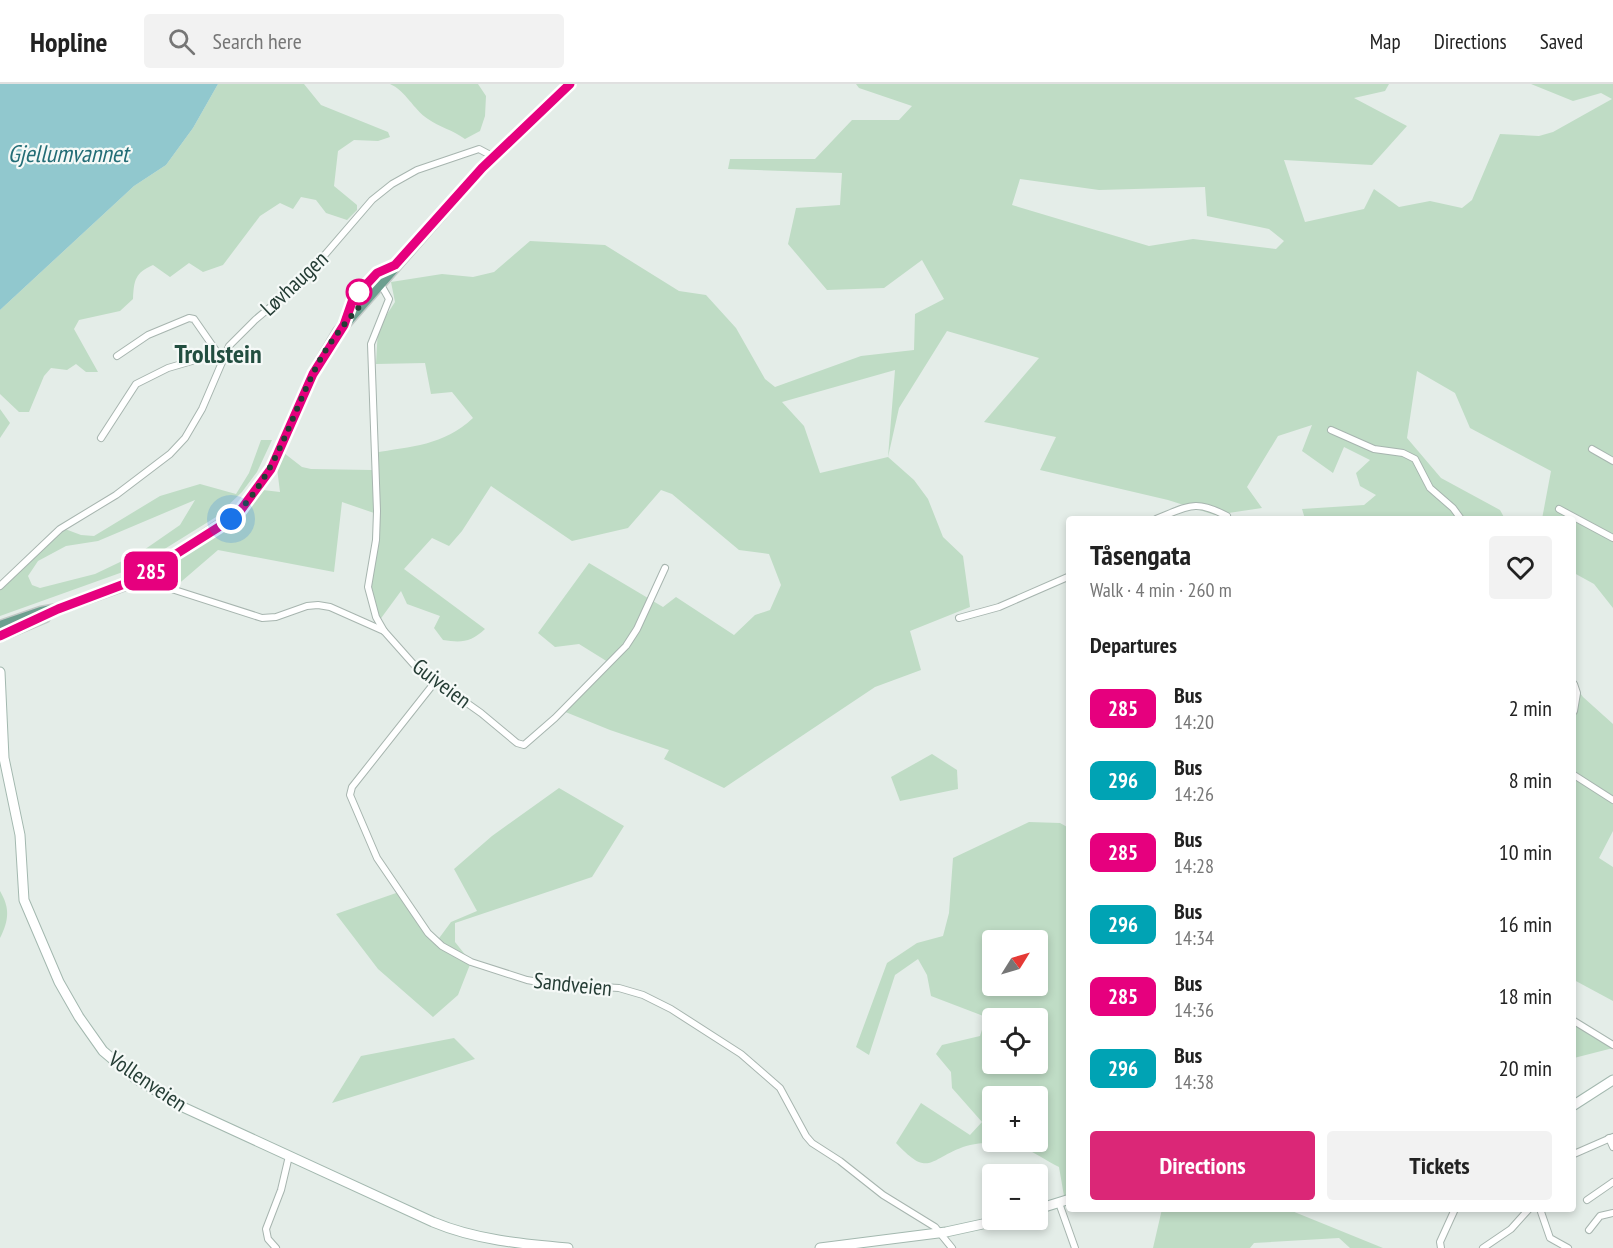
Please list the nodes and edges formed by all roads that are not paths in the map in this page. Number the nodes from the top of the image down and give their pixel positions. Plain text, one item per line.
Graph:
1 (570, 84) edge
2 (494, 157) junction
3 (380, 283) junction
4 (216, 354) junction
5 (117, 356) dead end
6 (222, 357) junction
7 (1331, 430) dead end
8 (101, 438) dead end
9 (1592, 449) dead end
10 (1613, 461) edge
11 (1559, 509) dead end
12 (1163, 516) edge
13 (1227, 516) dead end
14 (1459, 516) edge
15 (1572, 516) edge
16 (1576, 518) edge
17 (1613, 538) edge
18 (665, 568) dead end
19 (145, 575) junction
20 (1066, 578) edge
21 (0, 586) edge
22 (58, 609) junction
23 (959, 618) dead end
24 (0, 626) edge
25 (384, 631) junction
26 (0, 636) edge
27 (0, 672) edge
28 (435, 682) junction
29 (1576, 776) edge
30 (1613, 800) edge
31 (1576, 1022) edge
32 (1613, 1045) edge
33 (1613, 1080) edge
34 (1576, 1104) edge
35 (1611, 1137) edge
36 (1613, 1147) edge
37 (1576, 1153) edge
38 (289, 1156) junction
39 (1613, 1182) edge
40 (1066, 1200) edge
41 (1587, 1200) dead end
42 (1059, 1203) junction
43 (1048, 1206) edge
44 (1454, 1212) edge
45 (1525, 1212) edge
46 (1541, 1212) edge
47 (1613, 1213) edge
48 (982, 1224) edge
49 (1589, 1230) dead end
50 (941, 1232) junction
51 (276, 1248) edge
52 (568, 1248) edge
53 (820, 1248) edge
54 (952, 1248) edge
55 (1075, 1248) edge
56 (1441, 1248) edge
57 (1483, 1248) edge
58 (1568, 1248) edge

1 - 2 main road
2 - 3 main road
2 - 6 street, Løvhaugen
3 - 19 main road
3 - 25 street
4 - 5 street
4 - 6 street
4 - 8 street
6 - 21 street, Løvhaugen
7 - 14 street
9 - 10 street
11 - 15 street
12 - 13 street
16 - 17 street
18 - 28 street, Guiveien
19 - 22 main road
19 - 25 street, Guiveien
20 - 23 street
22 - 24 main road
22 - 26 main road
25 - 28 street, Guiveien
27 - 38 main road, Vollenveien
28 - 50 street, Sandveien
29 - 30 street
31 - 32 street
33 - 34 main road
35 - 36 street
35 - 37 street
38 - 51 street
38 - 52 main road, Vollenveien
39 - 41 street
40 - 42 main road
42 - 43 main road
42 - 55 street
44 - 56 street
45 - 57 street
46 - 58 street
47 - 49 street
48 - 50 main road
50 - 53 main road
50 - 54 street

